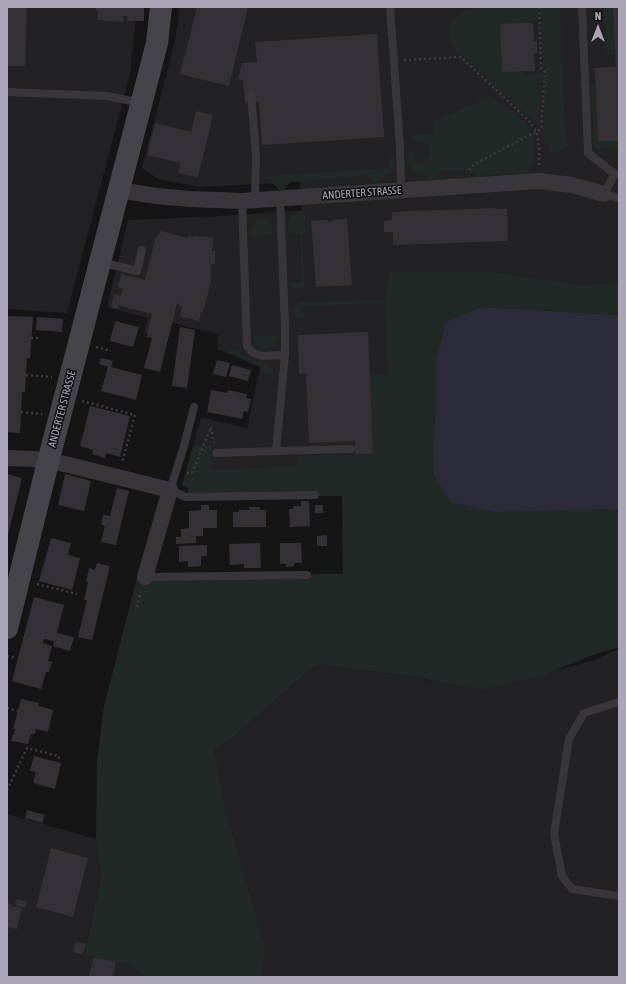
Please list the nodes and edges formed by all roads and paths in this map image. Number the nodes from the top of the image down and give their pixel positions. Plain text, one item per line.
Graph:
1 (161, 7) edge
2 (390, 7) edge
3 (539, 7) edge
4 (582, 7) edge
5 (394, 61) junction
6 (7, 92) edge
7 (251, 94) dead end
8 (142, 104) junction
9 (536, 131) junction
10 (469, 170) dead end
11 (617, 171) edge
12 (539, 181) junction
13 (119, 190) junction
14 (401, 190) junction
15 (612, 196) edge
16 (280, 198) junction
17 (249, 201) junction
18 (142, 250) dead end
19 (101, 262) junction
20 (32, 338) dead end
21 (39, 338) dead end
22 (96, 347) dead end
23 (111, 351) dead end
24 (285, 356) junction
25 (26, 375) dead end
26 (56, 377) dead end
27 (82, 401) dead end
28 (194, 407) dead end
29 (21, 412) dead end
30 (47, 414) dead end
31 (351, 449) dead end
32 (276, 451) junction
33 (216, 453) joint
34 (7, 458) edge
35 (48, 462) junction
36 (176, 473) junction
37 (119, 477) junction
38 (170, 490) junction
39 (315, 496) dead end
40 (307, 574) dead end
41 (145, 577) joint
42 (35, 584) dead end
43 (77, 594) dead end
44 (8, 620) edge
45 (7, 656) edge
46 (17, 657) dead end
47 (619, 702) edge
48 (7, 708) edge
49 (18, 711) dead end
50 (58, 762) dead end
51 (7, 790) edge
52 (619, 896) edge

1 - 8 main road, ANDERTER STRASSE
2 - 5 lane
3 - 9 path
4 - 11 lane
5 - 9 path
5 - 14 lane
6 - 8 lane
7 - 17 lane
8 - 13 main road, ANDERTER STRASSE
9 - 10 path
9 - 12 path
11 - 15 lane
12 - 14 street, ANDERTER STRASSE
12 - 15 street, ANDERTER STRASSE
13 - 17 street, ANDERTER STRASSE
13 - 19 main road, ANDERTER STRASSE
14 - 16 street, ANDERTER STRASSE
16 - 17 street, ANDERTER STRASSE
16 - 24 lane
17 - 24 lane
18 - 19 lane
19 - 35 main road, ANDERTER STRASSE
20 - 21 path
22 - 23 path
24 - 32 lane
25 - 26 path
27 - 37 path
28 - 36 lane
29 - 30 path
31 - 32 lane
32 - 33 lane
33 - 36 path
34 - 35 street
35 - 37 street
35 - 44 main road, ANDERTER STRASSE
36 - 38 lane
37 - 38 street
38 - 39 lane
38 - 41 street
40 - 41 lane
42 - 43 path
45 - 46 path
47 - 52 lane
48 - 49 path
50 - 51 path

